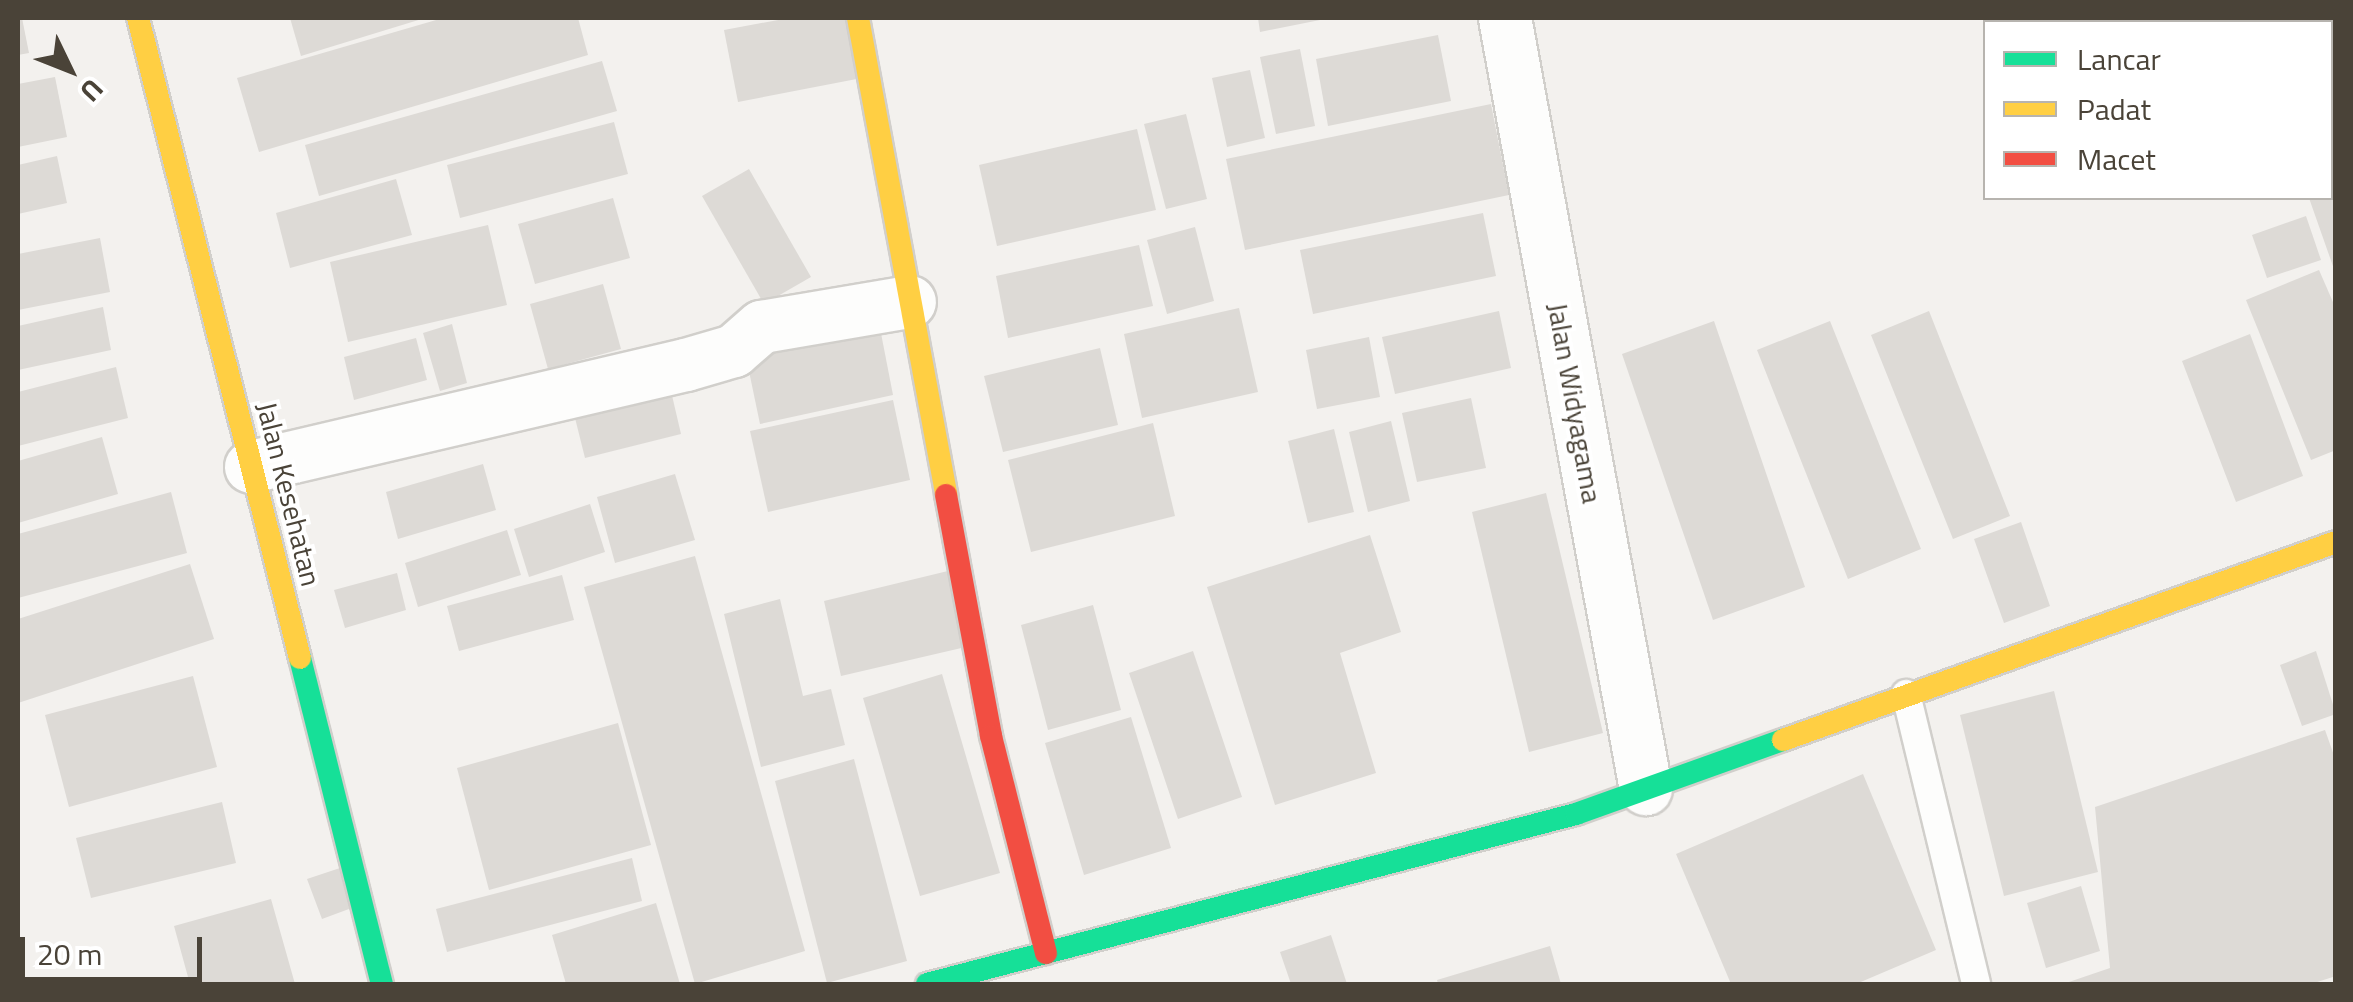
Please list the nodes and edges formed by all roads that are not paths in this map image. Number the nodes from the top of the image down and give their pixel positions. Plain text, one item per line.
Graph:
1 (138, 18) edge
2 (858, 18) edge
3 (1505, 18) edge
4 (910, 302) junction
5 (251, 467) junction
6 (2336, 542) edge
7 (1906, 694) junction
8 (1646, 790) junction
9 (1046, 953) junction
10 (382, 984) edge
11 (927, 984) edge
12 (1976, 984) edge

1 - 5 street, Jalan Kesehatan
2 - 4 street
3 - 8 street, Jalan Widyagama
4 - 5 street
4 - 9 street
5 - 10 street, Jalan Kesehatan
6 - 7 street
7 - 8 street
7 - 12 lane
8 - 9 street
9 - 11 street

